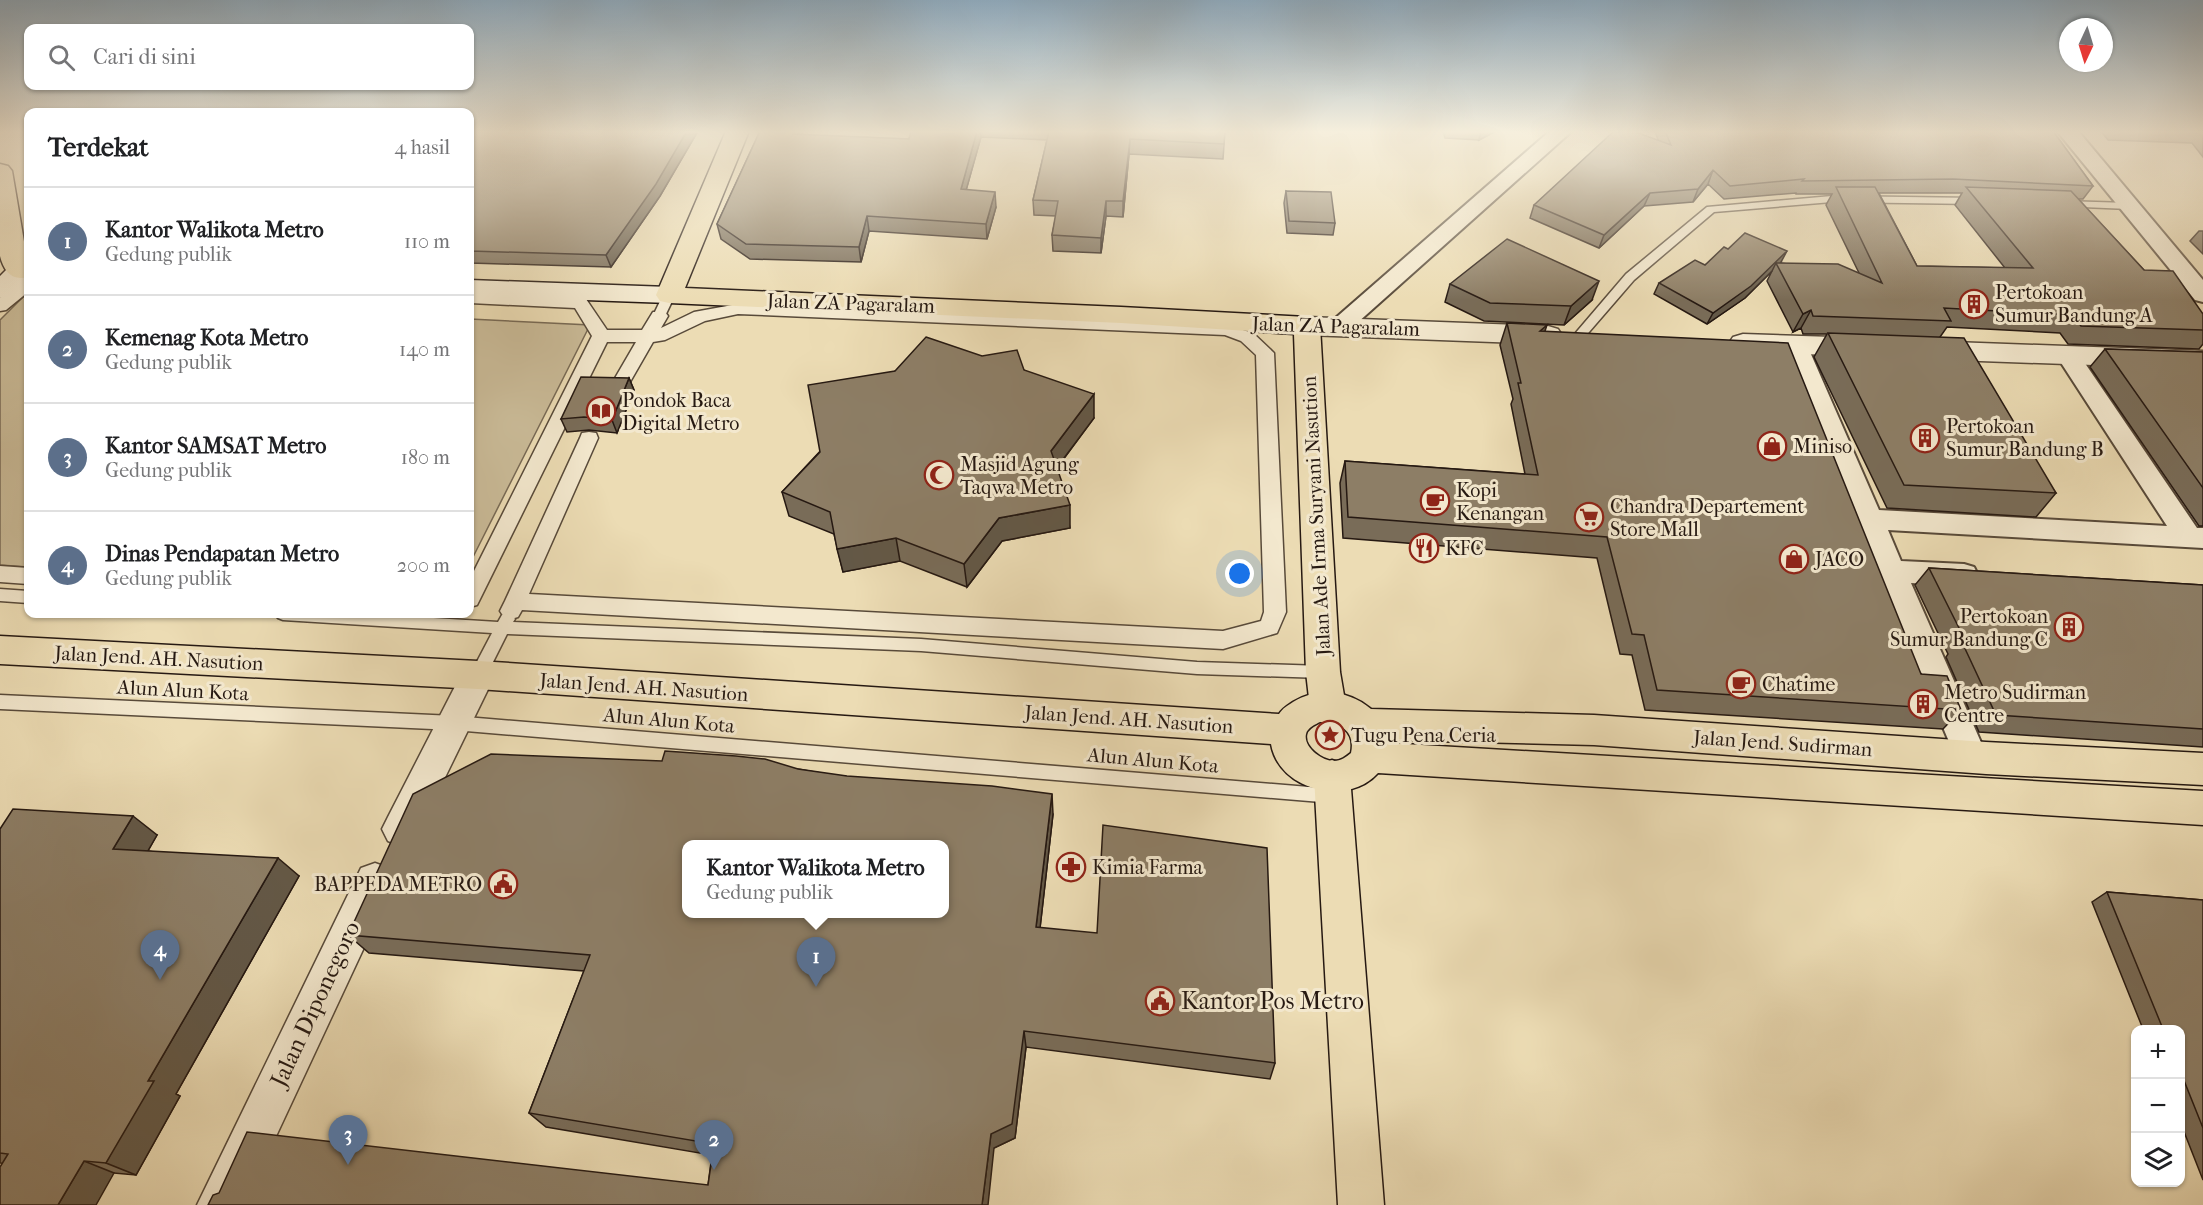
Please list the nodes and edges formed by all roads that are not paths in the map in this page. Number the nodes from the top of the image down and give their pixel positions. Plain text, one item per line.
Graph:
1 (3, 187) edge
2 (714, 187) edge
3 (1498, 187) edge
4 (2113, 187) edge
5 (1992, 201) edge
6 (2049, 203) edge
7 (2129, 206) junction
8 (18, 270) edge
9 (2195, 276) edge
10 (474, 288) edge
11 (0, 290) edge
12 (2203, 295) edge
13 (474, 298) edge
14 (664, 305) junction
15 (0, 306) edge
16 (1307, 326) junction
17 (1339, 327) junction
18 (601, 336) junction
19 (647, 336) junction
20 (1579, 336) junction
21 (1614, 338) edge
22 (1716, 342) edge
23 (1795, 345) junction
24 (2068, 355) junction
25 (2203, 360) edge
26 (620, 385) edge
27 (589, 438) dead end
28 (1870, 519) junction
29 (2196, 537) edge
30 (1892, 571) junction
31 (0, 574) edge
32 (24, 576) edge
33 (1987, 577) edge
34 (474, 591) edge
35 (0, 595) edge
36 (24, 597) edge
37 (474, 613) edge
38 (510, 613) junction
39 (0, 650) edge
40 (1323, 672) junction
41 (478, 675) junction
42 (0, 702) edge
43 (1328, 707) junction
44 (454, 723) junction
45 (1288, 730) junction
46 (1366, 741) junction
47 (1971, 756) junction
48 (2203, 769) edge
49 (1332, 786) junction
50 (2203, 808) edge
51 (220, 1205) edge
52 (1360, 1205) edge

1 - 8 main road
2 - 14 main road
3 - 17 street
4 - 7 street
5 - 20 lane
6 - 7 lane
7 - 9 street
8 - 11 street
8 - 15 street
9 - 12 street
10 - 14 street, Jalan ZA Pagaralam
13 - 18 street
14 - 16 main road, Jalan ZA Pagaralam
14 - 19 street
16 - 17 street, Jalan ZA Pagaralam
16 - 40 main road, Jalan Ade Irma Suryani Nasution
17 - 20 street, Jalan ZA Pagaralam
18 - 19 street
18 - 34 street
19 - 26 street
19 - 38 street
20 - 21 street, Jalan ZA Pagaralam
22 - 23 street
23 - 24 street
23 - 28 street
24 - 25 street
24 - 29 street
27 - 38 street
28 - 29 street
28 - 30 street
30 - 33 street
30 - 47 street
31 - 32 street
35 - 36 lane
37 - 38 lane
38 - 40 lane
38 - 41 lane
39 - 41 main road, Jalan Jend. AH. Nasution
40 - 43 main road, Jalan Ade Irma Suryani Nasution
41 - 44 street, Jalan Diponegoro
41 - 45 main road, Jalan Jend. AH. Nasution
42 - 44 lane, Alun Alun Kota
43 - 45 main road
43 - 46 main road
44 - 49 lane, Alun Alun Kota
44 - 51 street, Jalan Diponegoro
45 - 49 main road
46 - 47 main road, Jalan Jend. Sudirman
46 - 49 main road
46 - 50 main road, Jalan Jend. Sudirman
47 - 48 main road, Jalan Jend. Sudirman
49 - 52 main road

